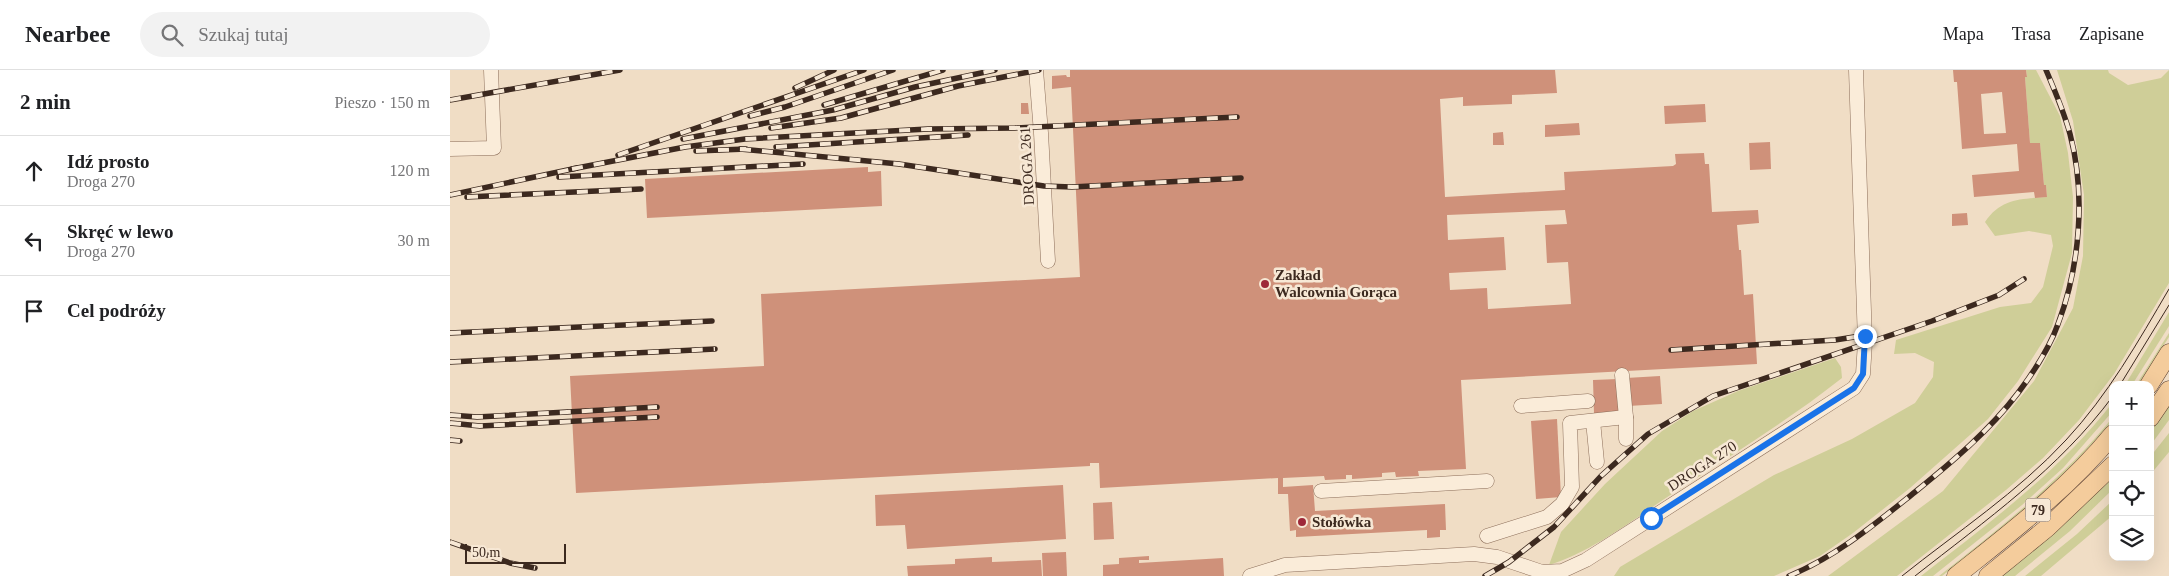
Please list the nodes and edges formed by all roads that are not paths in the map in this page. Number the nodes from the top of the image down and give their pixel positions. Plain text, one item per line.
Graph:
1 (490, 70) edge
2 (1036, 70) edge
3 (1856, 70) edge
4 (450, 149) edge
5 (1048, 261) dead end
6 (2169, 353) edge
7 (1622, 375) dead end
8 (2152, 381) edge
9 (2169, 390) edge
10 (1588, 401) dead end
11 (1521, 406) dead end
12 (2154, 412) edge
13 (1626, 418) junction
14 (1593, 421) junction
15 (2109, 438) edge
16 (1626, 439) dead end
17 (1597, 462) dead end
18 (2109, 469) edge
19 (1486, 481) dead end
20 (1321, 491) dead end
21 (1487, 536) dead end
22 (1250, 576) edge
23 (1956, 576) edge
24 (1988, 576) edge

1 - 4 lane
2 - 5 lane, DROGA 261
3 - 22 lane, DROGA 270
6 - 8 main road
7 - 13 lane
9 - 12 main road
10 - 11 lane
13 - 14 lane
13 - 16 lane
14 - 17 lane
14 - 21 lane
15 - 23 main road, 79
18 - 24 main road, 79
19 - 20 lane

